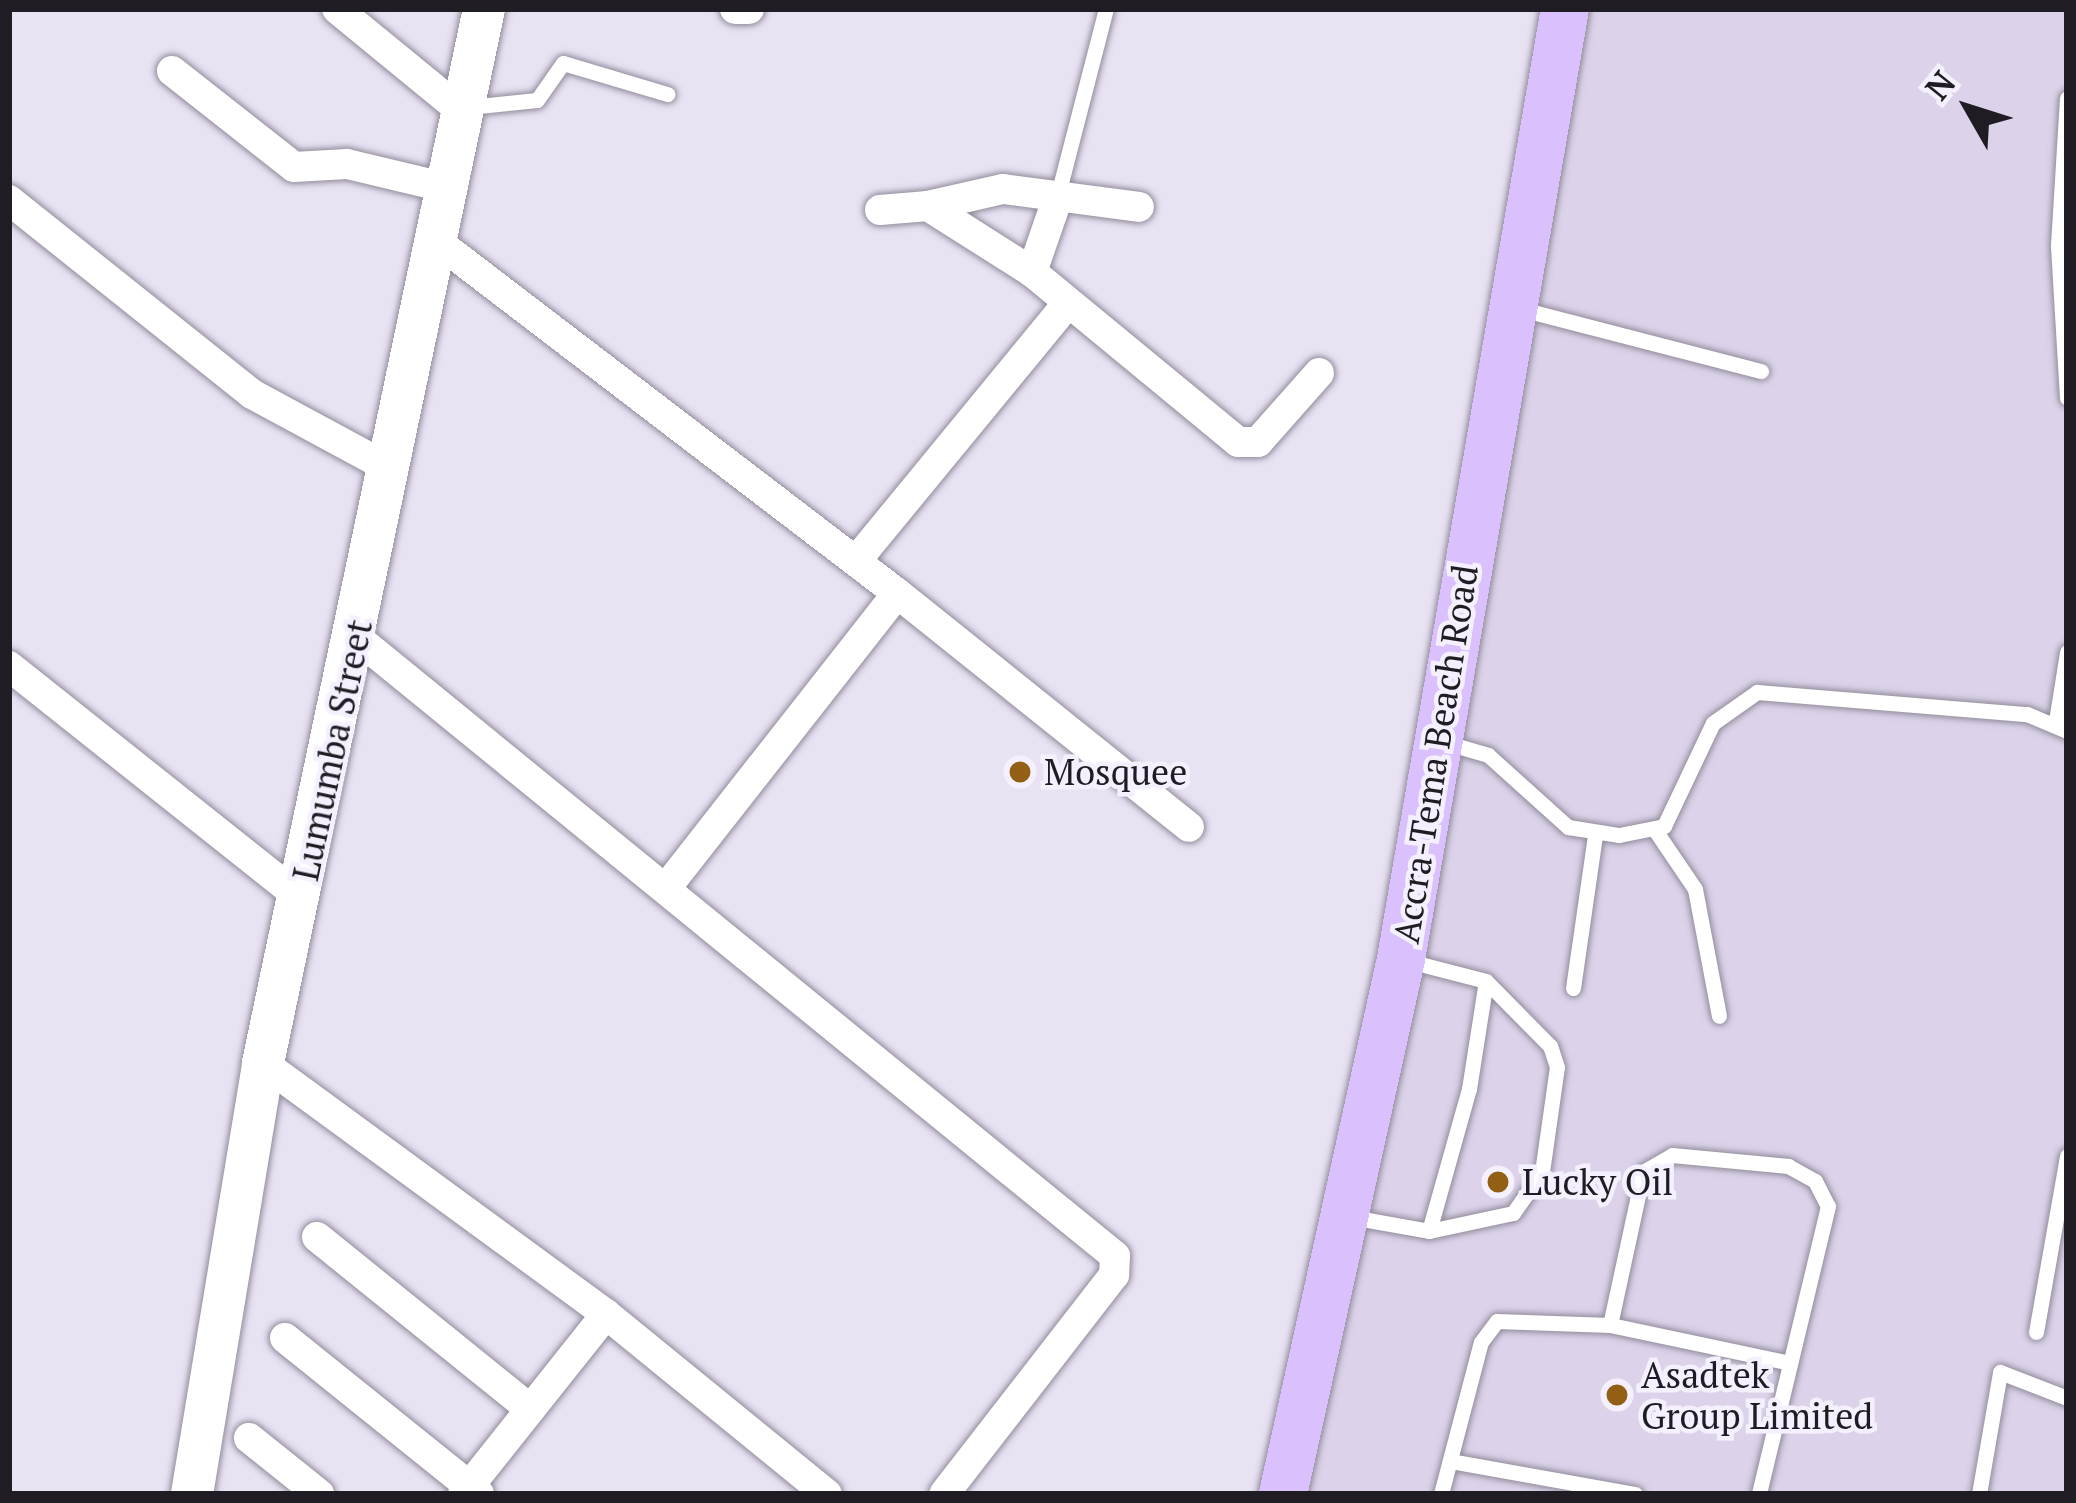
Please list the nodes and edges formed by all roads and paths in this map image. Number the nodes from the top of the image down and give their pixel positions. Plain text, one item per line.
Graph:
1 (337, 9) edge
2 (484, 9) edge
3 (735, 9) edge
4 (749, 9) edge
5 (1106, 9) edge
6 (1564, 9) edge
7 (172, 71) dead end
8 (667, 94) dead end
9 (2067, 98) edge
10 (458, 108) junction
11 (452, 189) junction
12 (9, 200) edge
13 (1057, 200) junction
14 (928, 206) junction
15 (1139, 207) dead end
16 (880, 210) dead end
17 (439, 243) junction
18 (1032, 272) junction
19 (1066, 305) junction
20 (1513, 307) junction
21 (1761, 371) dead end
22 (1319, 373) dead end
23 (2067, 398) edge
24 (387, 467) junction
25 (856, 561) junction
26 (897, 593) junction
27 (357, 638) junction
28 (2067, 652) edge
29 (9, 666) edge
30 (2062, 726) edge
31 (1433, 739) junction
32 (1189, 827) dead end
33 (1655, 830) junction
34 (1595, 836) junction
35 (670, 883) junction
36 (301, 898) junction
37 (1401, 959) junction
38 (1486, 981) junction
39 (1573, 988) dead end
40 (1719, 1016) dead end
41 (262, 1063) junction
42 (2067, 1156) edge
43 (1348, 1217) junction
44 (1429, 1232) junction
45 (317, 1237) dead end
46 (606, 1314) junction
47 (1610, 1325) junction
48 (2036, 1332) dead end
49 (285, 1338) dead end
50 (1790, 1363) junction
51 (2067, 1398) edge
52 (530, 1409) junction
53 (248, 1438) dead end
54 (1450, 1461) junction
55 (470, 1491) edge
56 (193, 1494) edge
57 (319, 1494) edge
58 (827, 1494) edge
59 (944, 1494) edge
60 (1283, 1494) edge
61 (1441, 1494) edge
62 (1635, 1494) edge
63 (1759, 1494) edge
64 (1979, 1494) edge

1 - 10 street
2 - 10 main road, Lumumba Street
3 - 4 street
5 - 13 lane
6 - 20 main road, Accra-Tema Beach Road
7 - 11 street
8 - 10 lane
9 - 23 lane
10 - 11 main road, Lumumba Street
11 - 17 main road, Lumumba Street
12 - 24 street
13 - 14 street
13 - 15 street
13 - 18 street
14 - 16 street
14 - 18 street
17 - 24 main road, Lumumba Street
17 - 25 street
18 - 19 street
19 - 22 street
19 - 25 street
20 - 21 lane
20 - 31 main road, Accra-Tema Beach Road
24 - 27 main road, Lumumba Street
25 - 26 street
26 - 32 street
26 - 35 street
27 - 35 street
27 - 36 main road, Lumumba Street
28 - 30 lane
29 - 36 street
30 - 33 lane
31 - 34 lane
31 - 37 main road, Accra-Tema Beach Road
33 - 34 lane
33 - 40 lane
34 - 39 lane
35 - 59 street
36 - 41 main road, Lumumba Street
37 - 38 lane
37 - 43 main road, Accra-Tema Beach Road
38 - 44 lane
38 - 44 lane
41 - 46 street
41 - 56 main road, Lumumba Street
42 - 48 lane
43 - 44 lane
43 - 60 main road, Accra-Tema Beach Road
45 - 52 street
46 - 52 street
46 - 58 street
47 - 50 lane
47 - 50 lane
47 - 54 lane
49 - 55 street
50 - 63 lane
51 - 64 lane
52 - 55 street
53 - 57 street
54 - 61 lane
54 - 62 lane

